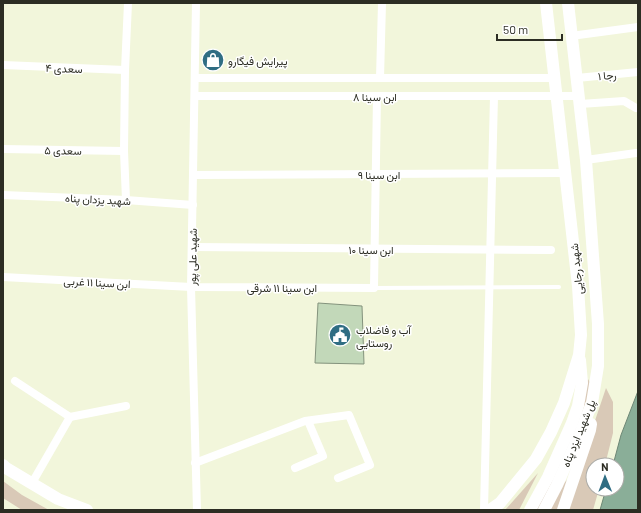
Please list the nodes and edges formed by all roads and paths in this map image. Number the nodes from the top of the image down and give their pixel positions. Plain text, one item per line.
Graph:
1 (128, 3) edge
2 (196, 3) edge
3 (382, 3) edge
4 (546, 3) edge
5 (568, 3) edge
6 (638, 27) edge
7 (571, 36) junction
8 (3, 65) edge
9 (125, 70) junction
10 (638, 72) edge
11 (195, 78) junction
12 (380, 78) junction
13 (555, 78) junction
14 (577, 78) junction
15 (195, 96) junction
16 (377, 96) junction
17 (494, 96) junction
18 (556, 96) junction
19 (579, 100) junction
20 (638, 108) edge
21 (3, 149) edge
22 (124, 151) junction
23 (636, 154) dead end
24 (586, 160) junction
25 (565, 172) junction
26 (492, 173) junction
27 (376, 174) junction
28 (193, 175) junction
29 (3, 195) edge
30 (126, 200) junction
31 (193, 205) junction
32 (192, 247) junction
33 (375, 249) junction
34 (490, 250) junction
35 (551, 250) dead end
36 (3, 278) edge
37 (191, 287) junction
38 (489, 287) junction
39 (559, 287) dead end
40 (374, 288) junction
41 (597, 305) junction
42 (579, 307) junction
43 (579, 355) junction
44 (15, 381) dead end
45 (592, 403) junction
46 (126, 406) dead end
47 (70, 417) junction
48 (308, 421) junction
49 (195, 463) junction
50 (3, 465) edge
51 (295, 468) dead end
52 (338, 478) dead end
53 (32, 484) junction
54 (87, 510) edge
55 (197, 510) edge
56 (484, 510) edge
57 (490, 510) edge
58 (530, 510) edge
59 (544, 510) edge
60 (563, 510) edge

1 - 9 street
2 - 11 street, شهید علی پور
3 - 12 street
4 - 13 main road, شهید رجایی
5 - 7 main road, شهید رجایی
6 - 7 street
7 - 14 main road, شهید رجایی
8 - 9 street, سعدی ۴
9 - 22 street
10 - 14 street, رجا ۱
11 - 12 street, ابن سینا ۸
11 - 15 street, شهید علی پور
12 - 13 street, ابن سینا ۸
13 - 18 main road, شهید رجایی
14 - 19 main road, شهید رجایی
15 - 16 street, ابن سینا ۸
15 - 28 street, شهید علی پور
16 - 17 street, ابن سینا ۸
16 - 27 street
17 - 18 street, ابن سینا ۸
17 - 26 street
18 - 19 street, ابن سینا ۸
18 - 25 main road, شهید رجایی
19 - 20 street, ابن سینا ۸
19 - 24 main road, شهید رجایی
21 - 22 street, سعدی ۵
22 - 30 street
23 - 24 street
24 - 41 main road, شهید رجایی
25 - 26 street, ابن سینا ۹
25 - 42 main road, شهید رجایی
26 - 27 street, ابن سینا ۹
26 - 34 street
27 - 28 street, ابن سینا ۹
27 - 33 street
28 - 31 street, شهید علی پور
29 - 30 street, شهید یزدان پناه
30 - 31 street, شهید یزدان پناه
31 - 32 street, شهید علی پور
32 - 33 street, ابن سینا ۱۰
32 - 37 street, شهید علی پور
33 - 34 street, ابن سینا ۱۰
33 - 40 street
34 - 35 street, ابن سینا ۱۰
34 - 38 street
36 - 37 street, ابن سینا ۱۱ غربی
37 - 40 street, ابن سینا ۱۱ شرقی
37 - 49 street, شهید علی پور
38 - 39 lane
38 - 40 lane
38 - 56 street
41 - 42 main road
41 - 45 main road, پل شهید ایزد پناه
42 - 43 main road, شهید رجایی
43 - 57 main road, شهید رجایی
43 - 58 main road, پل شهید ایزد پناه
44 - 47 street
45 - 59 main road, پل شهید ایزد پناه
45 - 60 main road
46 - 47 street
47 - 53 street
48 - 49 street
48 - 51 street
48 - 52 street
49 - 55 street, شهید علی پور
50 - 53 main road
53 - 54 main road

